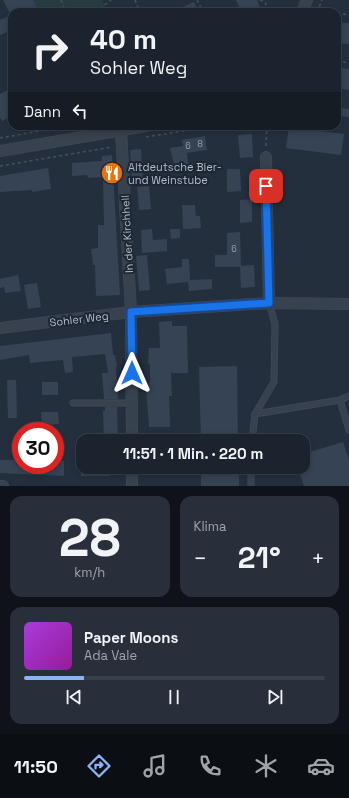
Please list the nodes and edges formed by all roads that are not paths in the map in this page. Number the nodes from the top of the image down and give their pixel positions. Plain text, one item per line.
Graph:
1 (126, 130) edge
2 (121, 131) junction
3 (0, 151) edge
4 (266, 157) road end
5 (269, 303) junction
6 (349, 304) edge
7 (131, 312) junction
8 (0, 328) edge
9 (349, 396) edge
10 (340, 400) junction
11 (73, 403) dead end
12 (132, 404) junction
13 (255, 414) junction
14 (349, 430) edge
15 (132, 434) edge
16 (253, 434) edge
17 (132, 474) edge
18 (251, 474) edge
19 (132, 486) edge
20 (251, 486) edge

1 - 2 street
2 - 3 street
2 - 7 street, In der Kirchhell
4 - 5 street
5 - 6 street, Sohler Weg
5 - 7 street, Sohler Weg
5 - 13 lane
7 - 8 street, Sohler Weg
7 - 12 street, In der Kirchhell
9 - 10 lane
10 - 13 lane
10 - 14 lane
11 - 12 lane
12 - 15 street, In der Kirchhell
13 - 16 lane
17 - 19 street
18 - 20 lane

